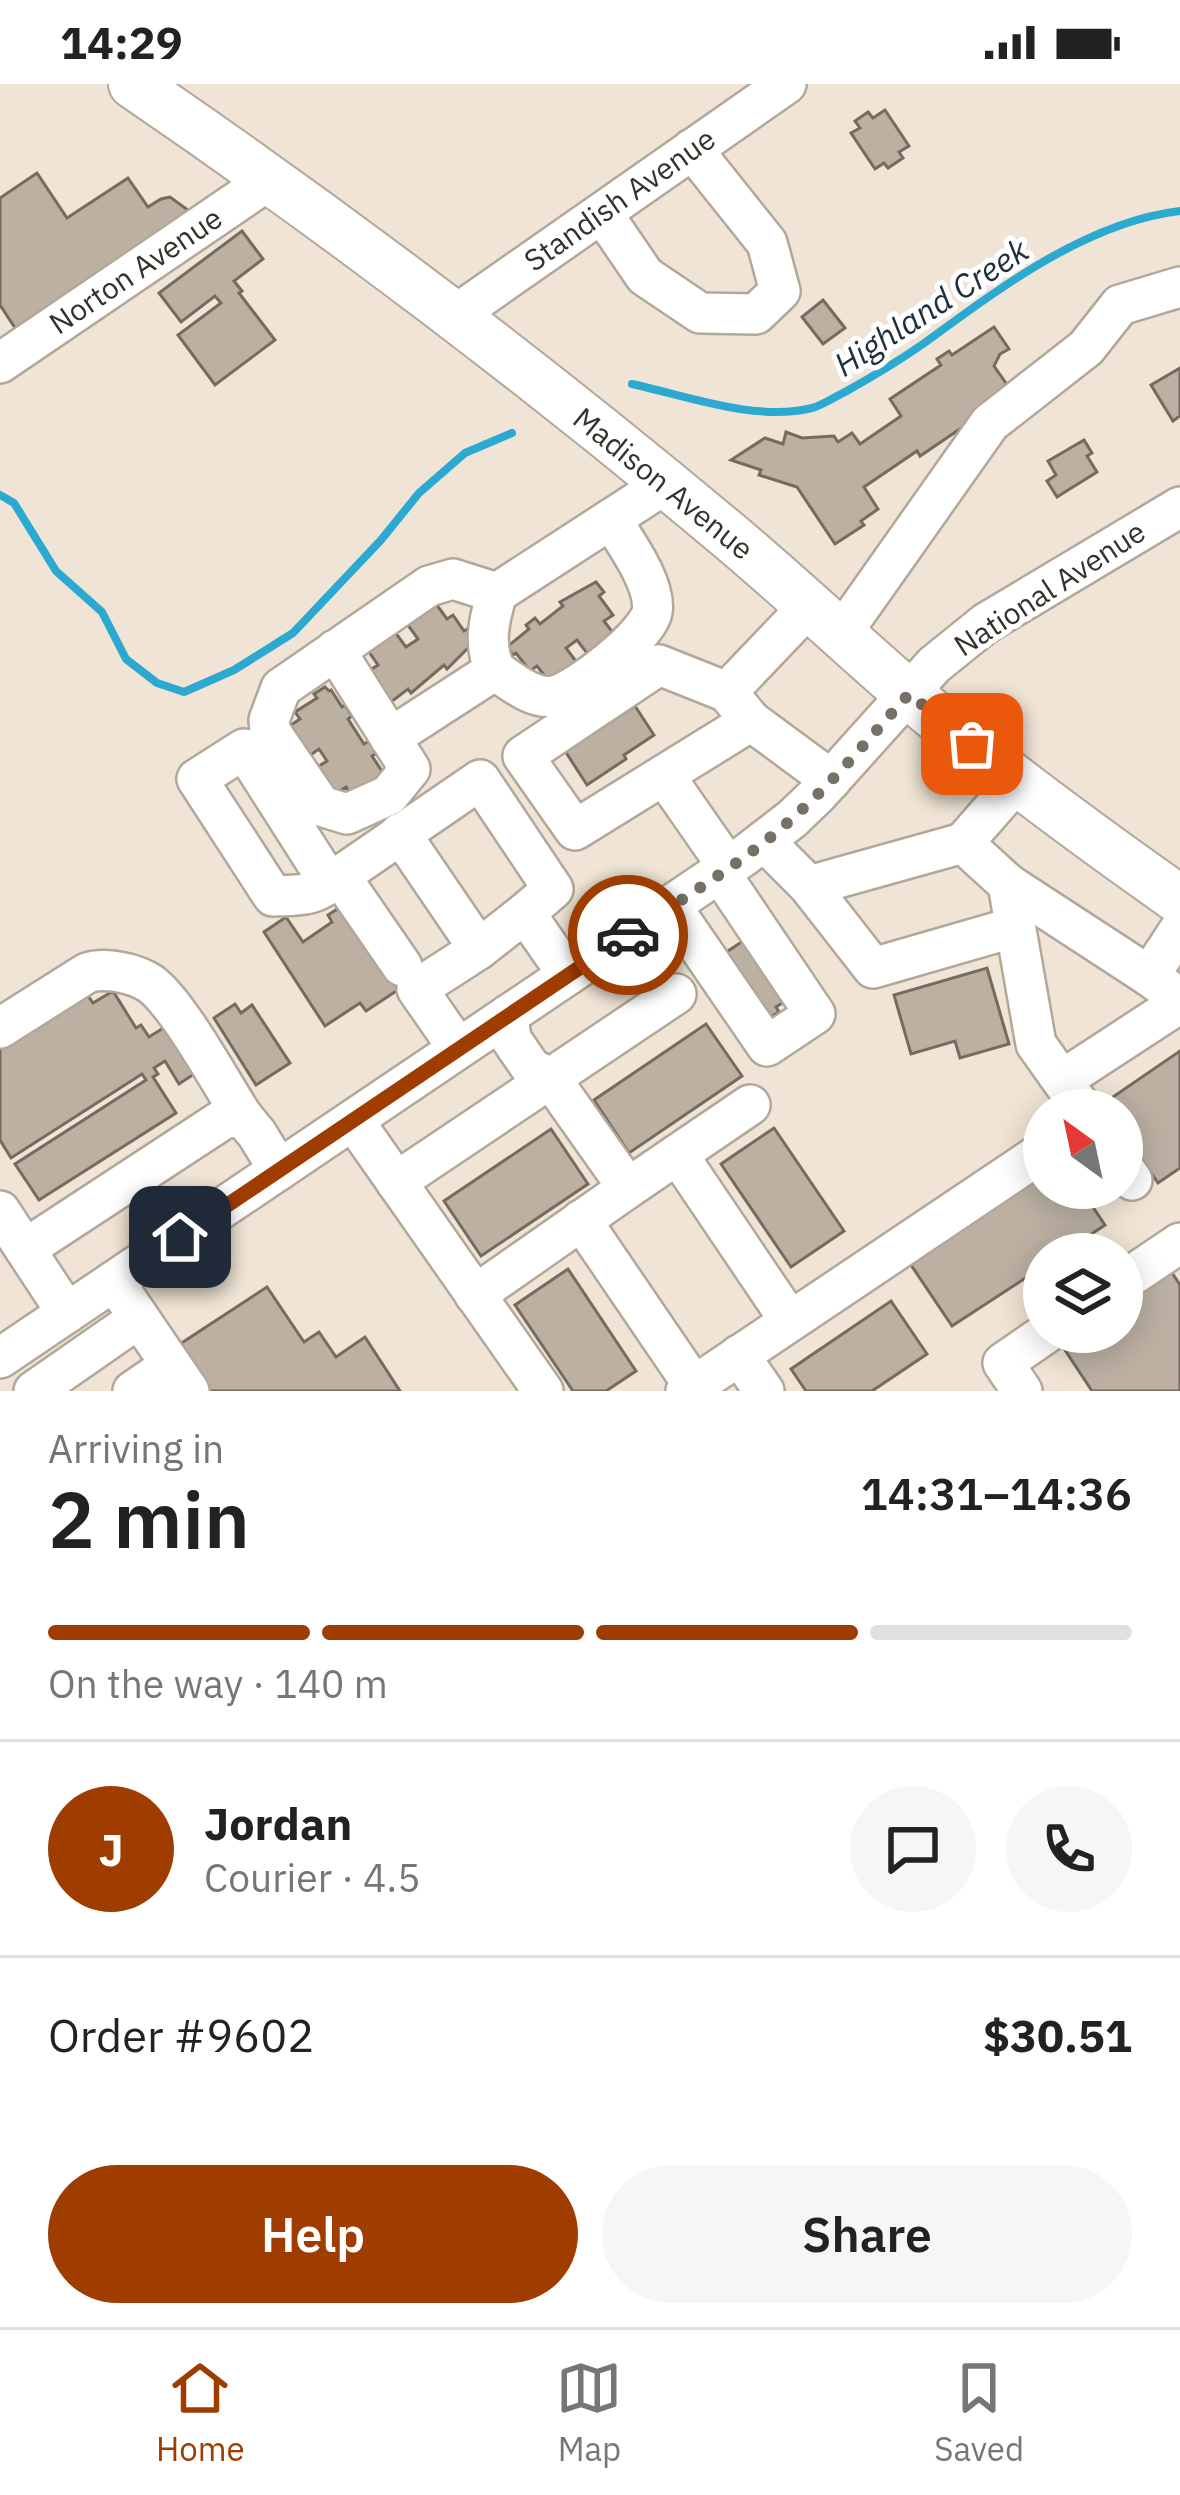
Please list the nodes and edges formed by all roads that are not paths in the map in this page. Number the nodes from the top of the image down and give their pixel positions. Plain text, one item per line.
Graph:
1 (133, 84) edge
2 (786, 84) edge
3 (692, 149) junction
4 (272, 178) junction
5 (602, 213) junction
6 (1180, 287) edge
7 (454, 316) junction
8 (0, 363) edge
9 (665, 484) junction
10 (1180, 507) edge
11 (611, 519) junction
12 (497, 593) junction
13 (825, 620) junction
14 (335, 650) junction
15 (495, 670) junction
16 (909, 694) junction
17 (739, 706) junction
18 (390, 738) junction
19 (664, 775) junction
20 (832, 780) junction
21 (1018, 780) junction
22 (400, 833) junction
23 (764, 841) junction
24 (963, 843) junction
25 (724, 870) junction
26 (1008, 884) junction
27 (809, 886) junction
28 (1180, 900) edge
29 (670, 906) junction
30 (525, 914) junction
31 (756, 927) junction
32 (1015, 927) junction
33 (1180, 928) edge
34 (479, 949) junction
35 (708, 959) junction
36 (568, 975) junction
37 (411, 979) junction
38 (1170, 993) edge
39 (676, 994) dead end
40 (508, 1015) junction
41 (0, 1028) edge
42 (458, 1048) junction
43 (551, 1079) junction
44 (1068, 1089) edge
45 (1078, 1089) edge
46 (750, 1106) dead end
47 (243, 1118) junction
48 (353, 1120) junction
49 (678, 1155) junction
50 (1023, 1165) edge
51 (279, 1170) junction
52 (396, 1182) junction
53 (628, 1188) junction
54 (0, 1211) edge
55 (580, 1220) junction
56 (1180, 1243) edge
57 (25, 1249) junction
58 (1143, 1268) edge
59 (114, 1281) junction
60 (475, 1294) junction
61 (67, 1313) junction
62 (139, 1318) junction
63 (790, 1321) junction
64 (1023, 1349) edge
65 (739, 1355) junction
66 (0, 1358) edge
67 (180, 1378) edge
68 (690, 1388) edge
69 (34, 1391) edge
70 (133, 1391) edge
71 (543, 1391) edge
72 (764, 1391) edge
73 (1022, 1391) edge

1 - 4 main road, Madison Avenue
2 - 3 street, Standish Avenue
3 - 5 street, Standish Avenue
3 - 5 street
4 - 7 main road, Madison Avenue
4 - 8 street, Norton Avenue
5 - 7 street, Standish Avenue
6 - 13 street
7 - 9 main road, Madison Avenue
9 - 11 street
9 - 13 main road, Madison Avenue
10 - 16 street, National Avenue
11 - 12 street
11 - 15 street
12 - 14 street
12 - 15 street
13 - 16 main road, Madison Avenue
13 - 17 street
14 - 18 street
14 - 18 street
15 - 18 street
16 - 20 street, National Avenue
16 - 21 main road, Madison Avenue
17 - 19 street
17 - 19 street
17 - 20 street
19 - 25 street
20 - 23 street, National Avenue
21 - 24 street
21 - 28 main road, Madison Avenue
22 - 30 street
22 - 34 street
22 - 37 street
23 - 25 street, National Avenue
23 - 27 street
24 - 26 street
24 - 27 street
25 - 29 street, National Avenue
25 - 31 street
26 - 32 street
26 - 38 street
27 - 32 street
29 - 35 street
29 - 36 street, National Avenue
30 - 34 street
30 - 36 street
31 - 35 street
31 - 35 street
32 - 44 street
33 - 38 street
34 - 37 street
36 - 40 street, National Avenue
37 - 42 street
38 - 45 street
39 - 43 street
40 - 42 street, National Avenue
40 - 43 street
41 - 47 street
42 - 48 street, National Avenue
43 - 52 street
43 - 53 street
46 - 49 street
47 - 51 street
47 - 57 street
48 - 51 street, National Avenue
48 - 52 street
49 - 53 street
49 - 63 street
50 - 63 street
51 - 59 street, National Avenue
52 - 60 street
53 - 55 street
54 - 57 street
55 - 60 street
55 - 68 street
56 - 58 street
57 - 61 street
59 - 61 street, National Avenue
59 - 62 street
60 - 71 street
61 - 66 street, National Avenue
62 - 67 street
62 - 69 street
63 - 65 street
64 - 73 street
65 - 68 street
65 - 72 street
67 - 70 street

